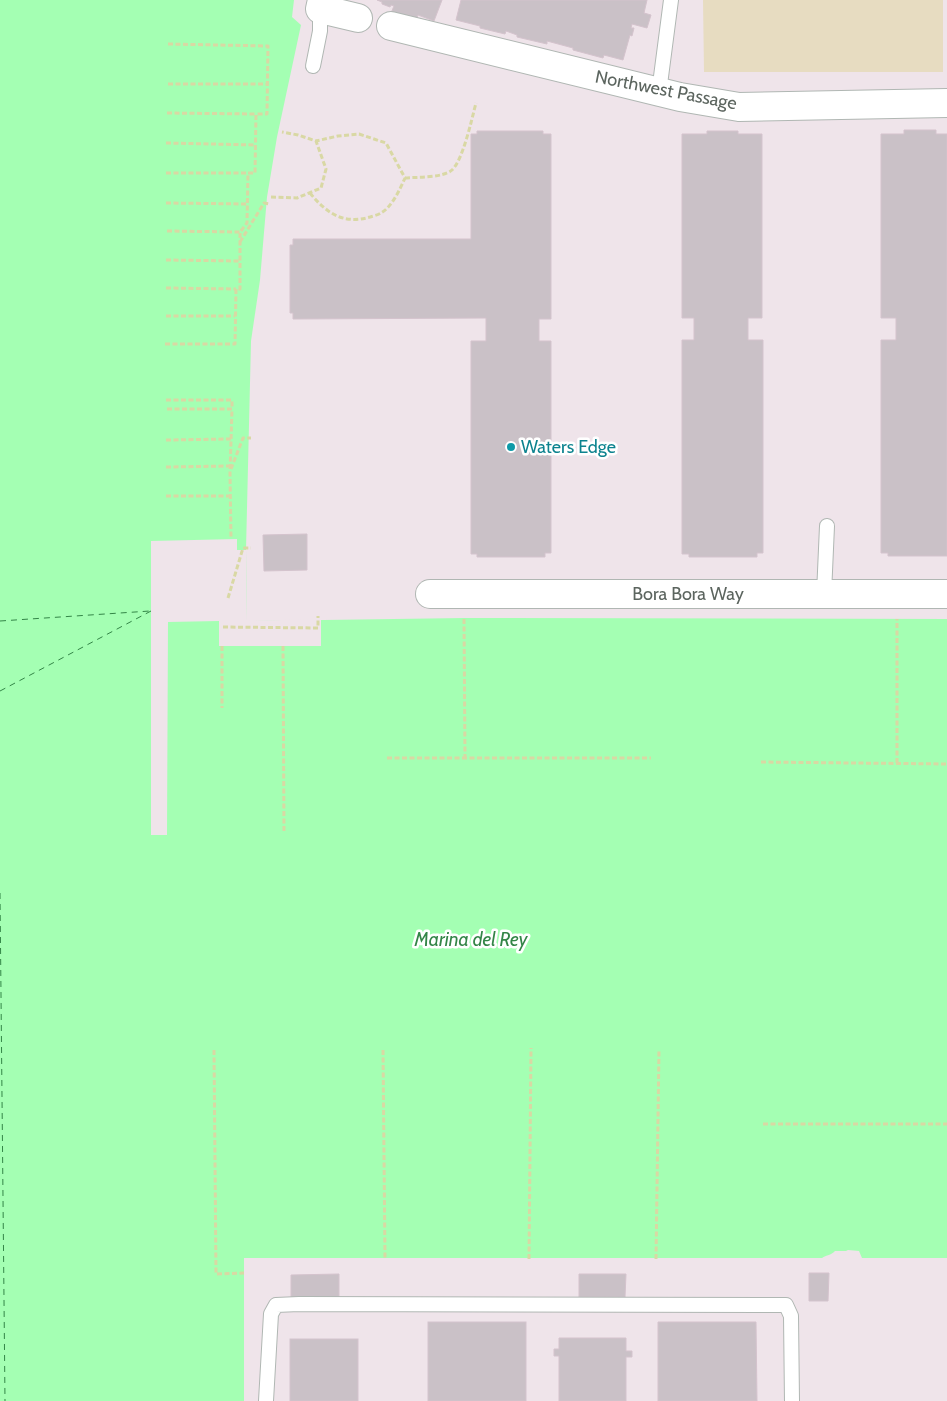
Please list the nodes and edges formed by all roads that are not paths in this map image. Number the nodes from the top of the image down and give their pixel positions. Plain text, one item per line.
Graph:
1 (671, 0) edge
2 (321, 4) edge
3 (358, 18) dead end
4 (390, 26) dead end
5 (313, 66) dead end
6 (659, 92) junction
7 (947, 103) edge
8 (827, 526) dead end
9 (430, 594) dead end
10 (824, 594) junction
11 (947, 594) edge
12 (266, 1401) edge
13 (792, 1401) edge

1 - 6 lane
2 - 3 street
2 - 5 lane
4 - 6 street, Northwest Passage
6 - 7 street, Northwest Passage
8 - 10 lane
9 - 10 street, Bora Bora Way
10 - 11 street, Bora Bora Way
12 - 13 lane

